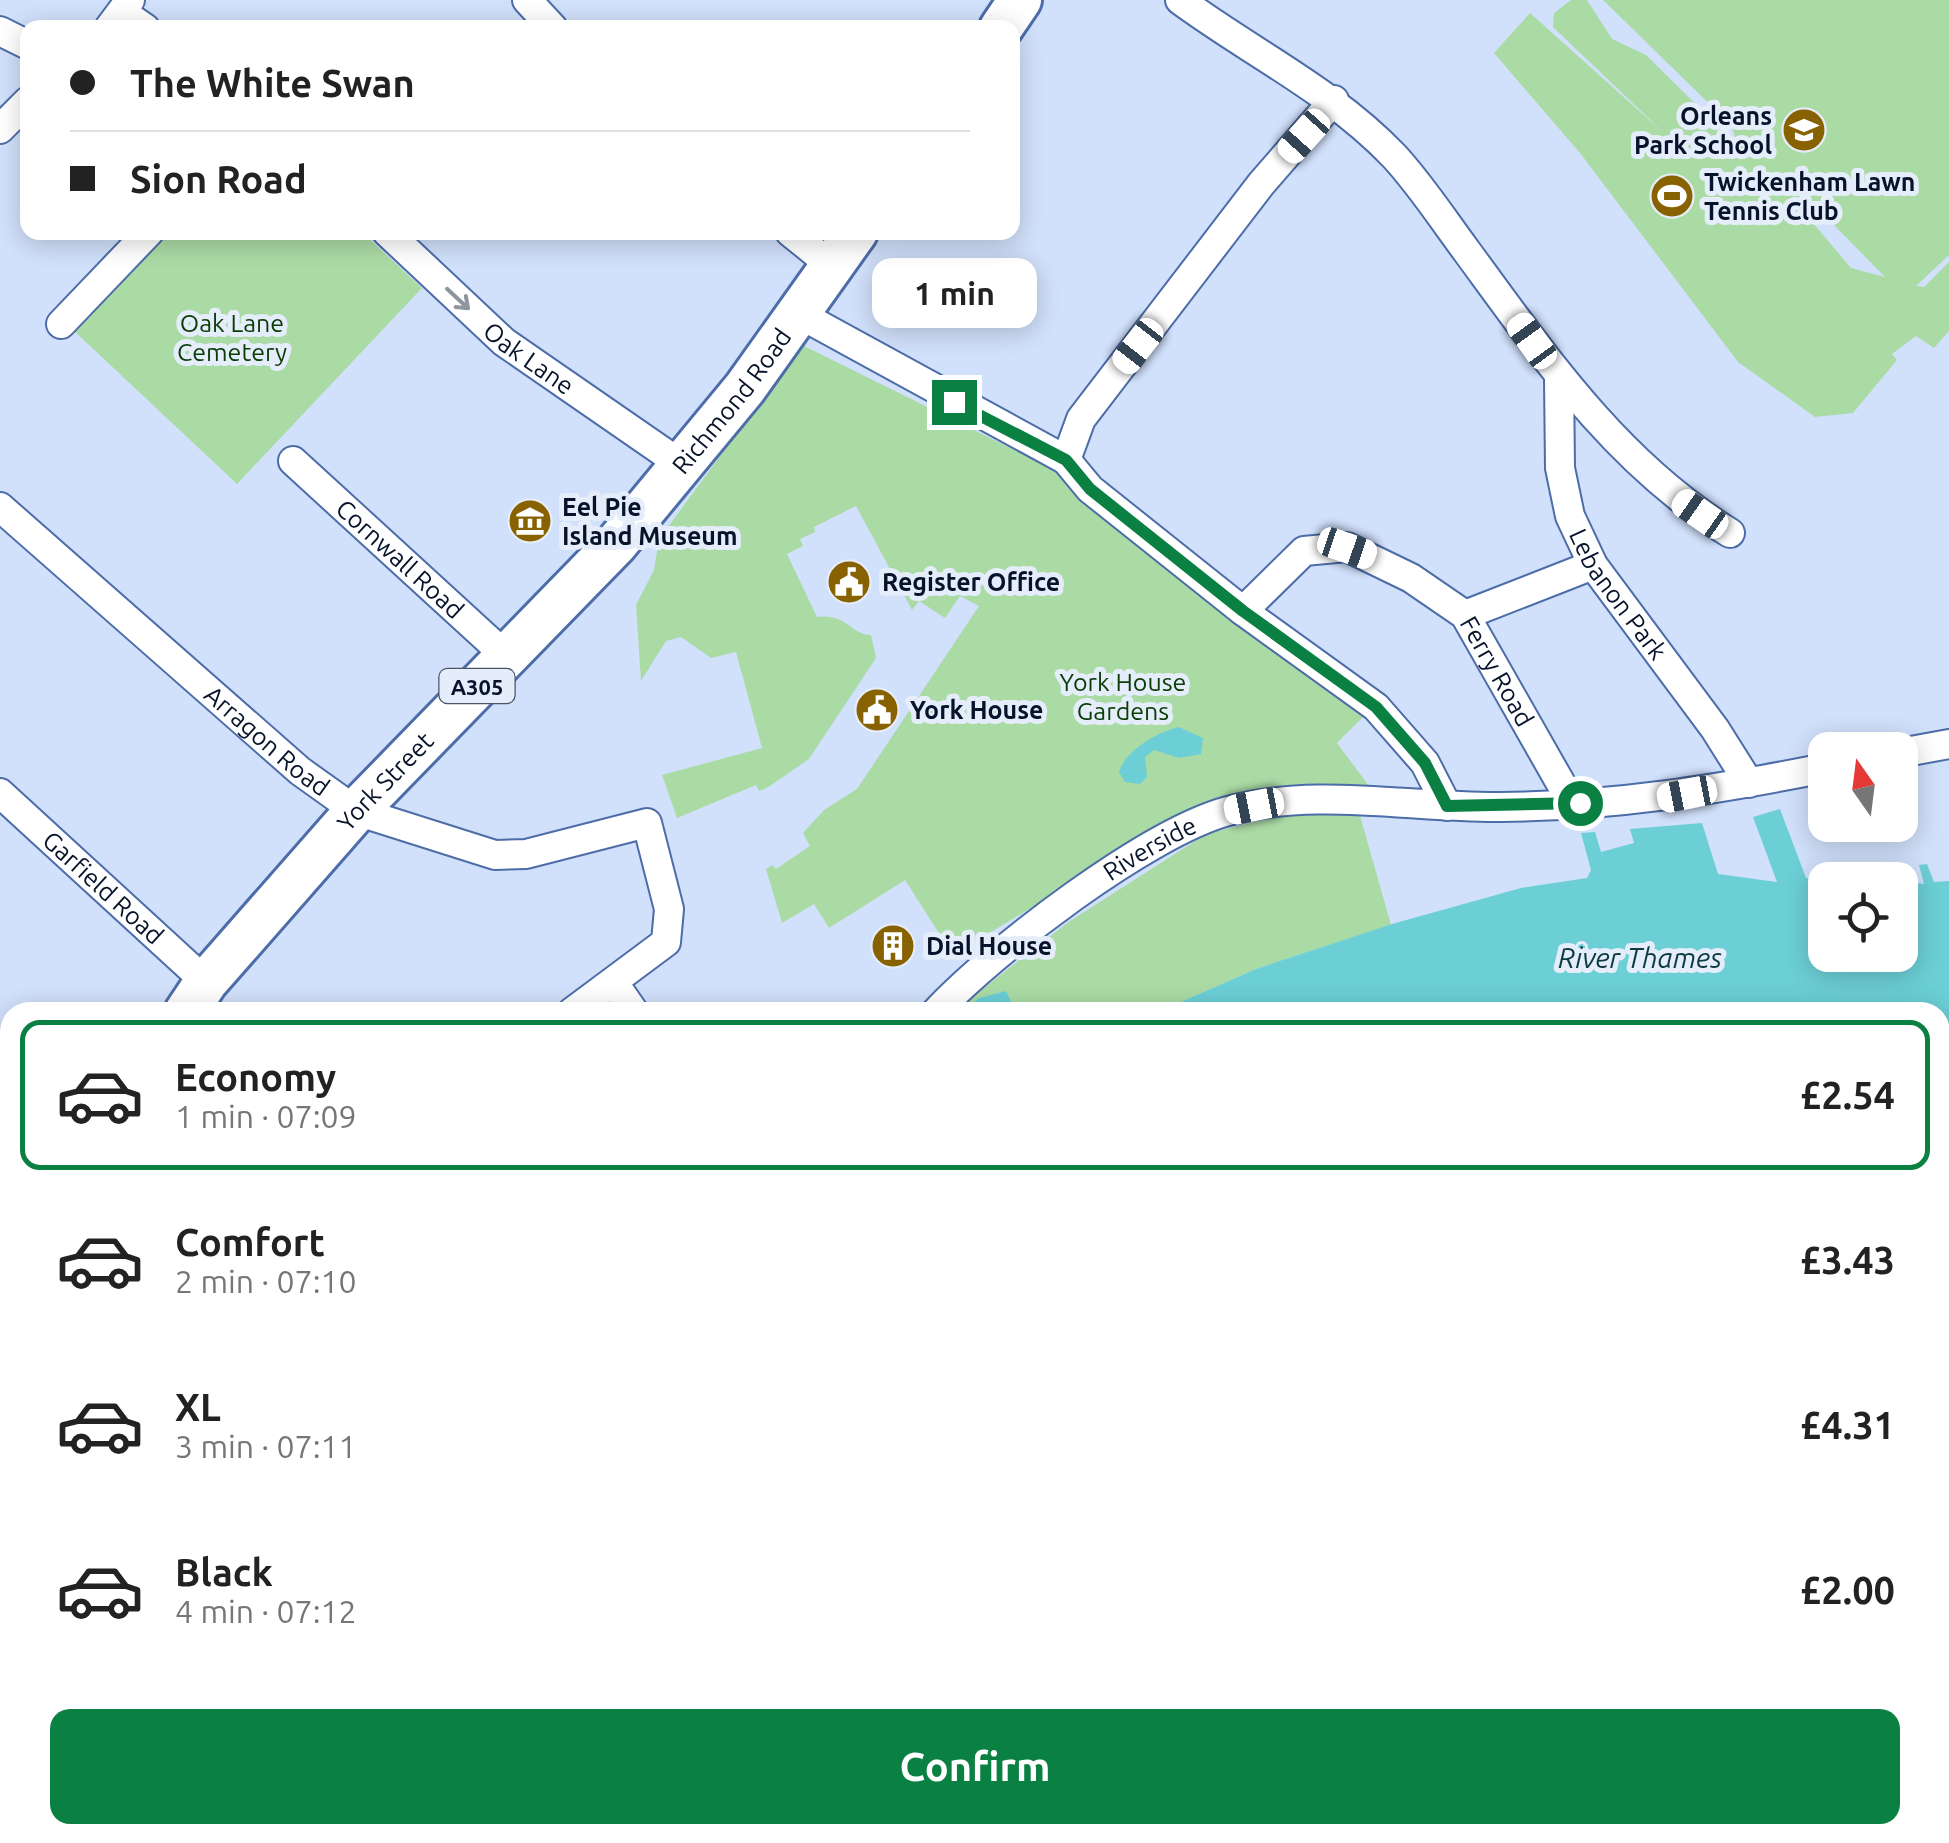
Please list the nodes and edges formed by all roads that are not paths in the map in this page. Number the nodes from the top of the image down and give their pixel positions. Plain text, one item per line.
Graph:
1 (526, 0) edge
2 (1180, 0) edge
3 (545, 20) edge
4 (1334, 100) junction
5 (20, 109) edge
6 (0, 130) edge
7 (140, 240) edge
8 (396, 240) edge
9 (815, 240) edge
10 (844, 249) edge
11 (799, 314) junction
12 (61, 324) dead end
13 (1559, 379) junction
14 (294, 460) dead end
15 (1066, 460) junction
16 (682, 465) junction
17 (0, 506) edge
18 (1730, 534) dead end
19 (599, 562) joint
20 (1593, 564) junction
21 (1243, 611) junction
22 (1465, 614) junction
23 (506, 656) junction
24 (1949, 744) edge
25 (1918, 750) edge
26 (1808, 771) edge
27 (1748, 783) junction
28 (0, 793) edge
29 (1572, 803) junction
30 (1447, 806) junction
31 (356, 811) junction
32 (614, 983) junction
33 (196, 997) edge
34 (586, 1002) edge
35 (627, 1002) edge
36 (945, 1002) edge

1 - 3 street
2 - 4 street
4 - 13 street
4 - 15 street
5 - 6 street
7 - 12 street
8 -> 16 street, Oak Lane
9 - 10 street
10 - 11 main road, Richmond Road / A305
11 - 15 street
11 - 16 main road, Richmond Road / A305
13 - 18 street
13 - 20 street, Lebanon Park
14 - 23 street, Cornwall Road
15 - 21 street
16 - 19 main road, Richmond Road / A305
17 - 31 street, Arragon Road
19 - 23 main road, York Street / A305
20 - 22 street
20 - 27 street, Lebanon Park
21 - 22 street, Ferry Road
21 - 30 street
22 - 29 street, Ferry Road
23 - 31 main road, York Street / A305
24 - 25 street
26 - 27 street, Riverside
27 - 29 street, Riverside
28 - 33 street, Garfield Road
29 - 30 street, Riverside
30 - 36 street, Riverside
31 - 32 street, Arragon Road
31 - 33 main road, York Street / A305
32 - 34 street
32 - 35 street

